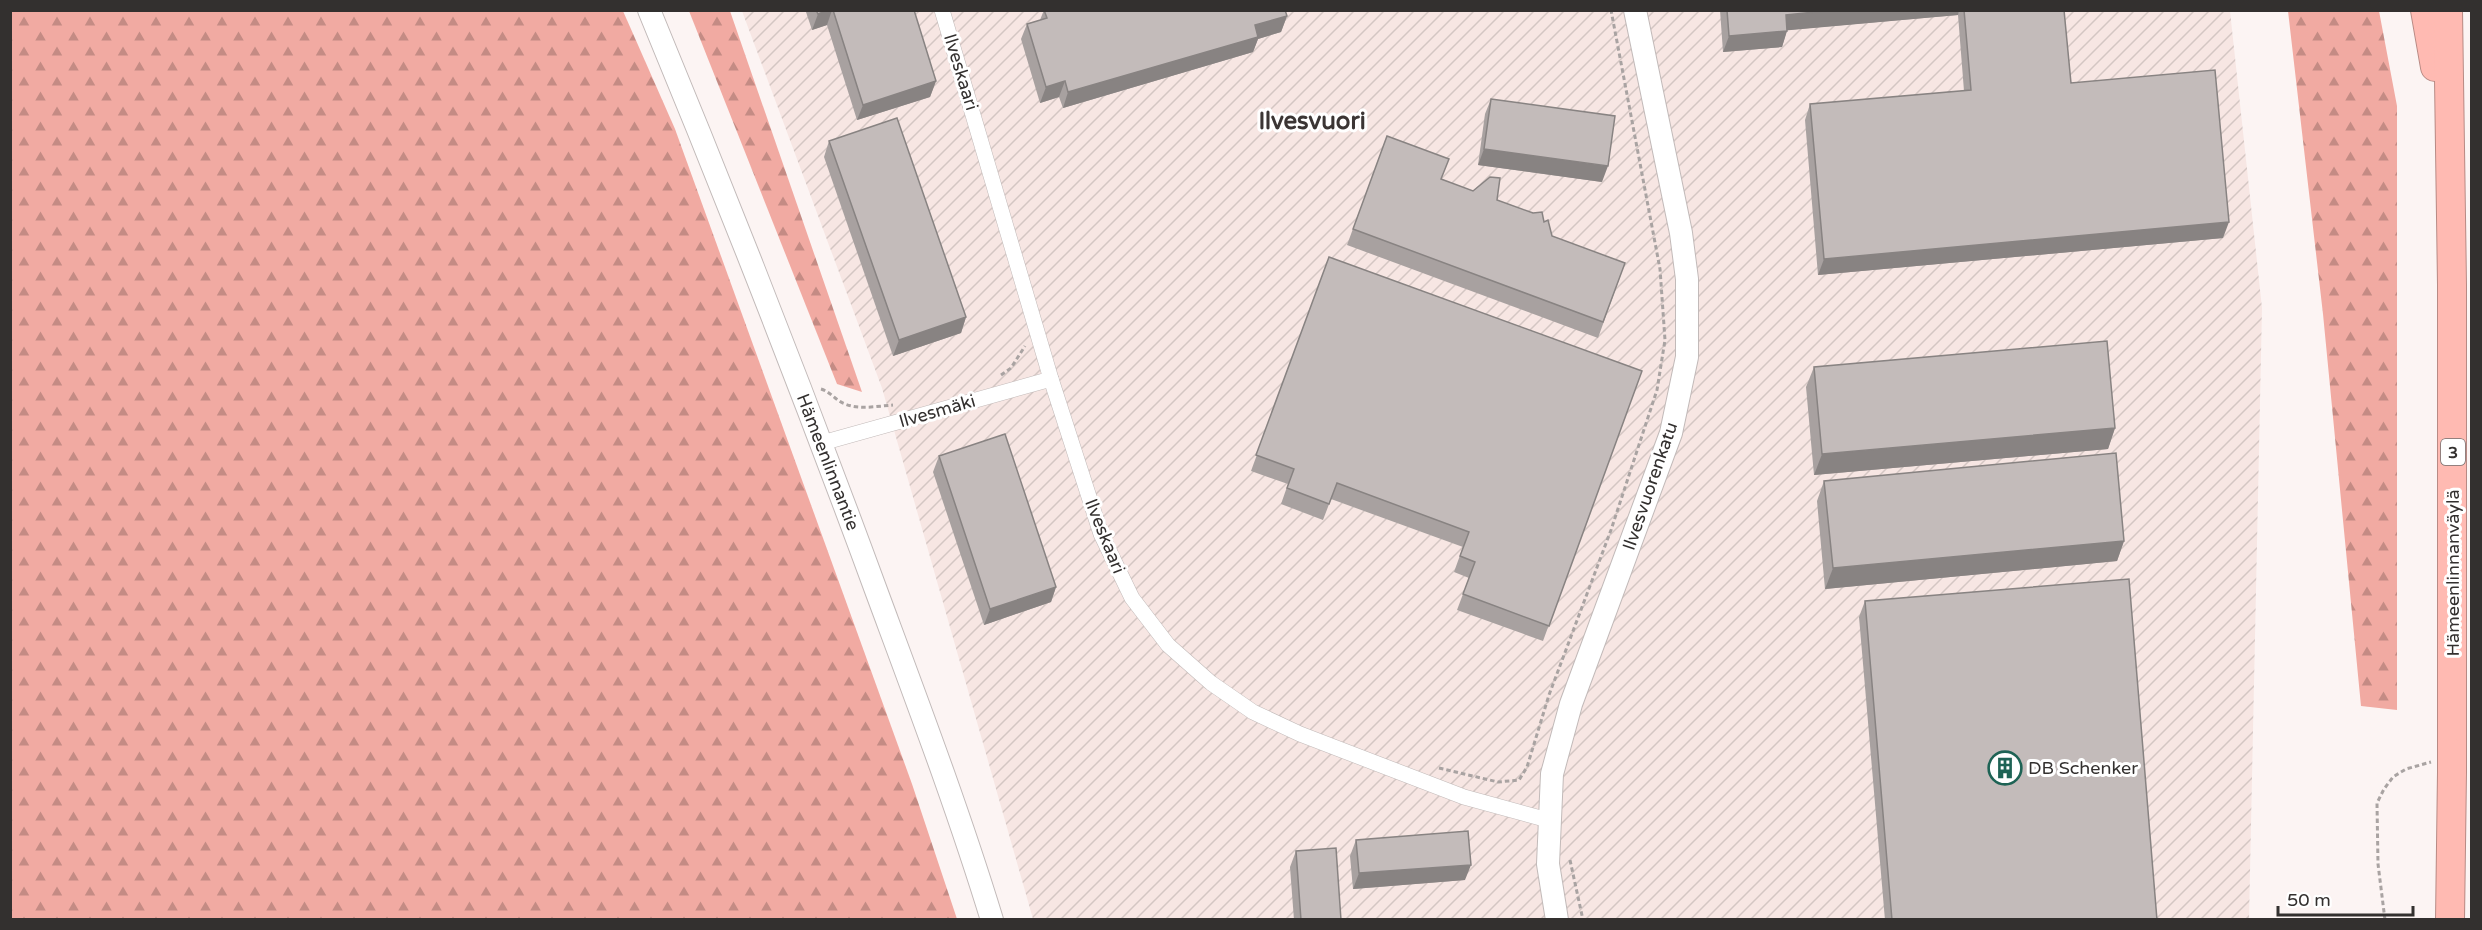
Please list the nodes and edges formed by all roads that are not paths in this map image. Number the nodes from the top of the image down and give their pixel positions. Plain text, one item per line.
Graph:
1 (649, 10) edge
2 (942, 10) edge
3 (1635, 10) edge
4 (2424, 10) edge
5 (2448, 10) edge
6 (2450, 152) junction
7 (1052, 379) junction
8 (822, 443) junction
9 (1548, 820) junction
10 (992, 920) edge
11 (1557, 920) edge
12 (2450, 920) edge

1 - 8 main road, Hämeenlinnantie
2 - 7 street, Ilveskaari
3 - 9 main road, Ilvesvuorenkatu
4 - 6 highway
5 - 6 highway, Hämeenlinnanväylä / 3
6 - 12 highway, Hämeenlinnanväylä / 3
7 - 8 street, Ilvesmäki
7 - 9 street, Ilveskaari
8 - 10 main road, Hämeenlinnantie
9 - 11 main road, Ilvesvuorenkatu

